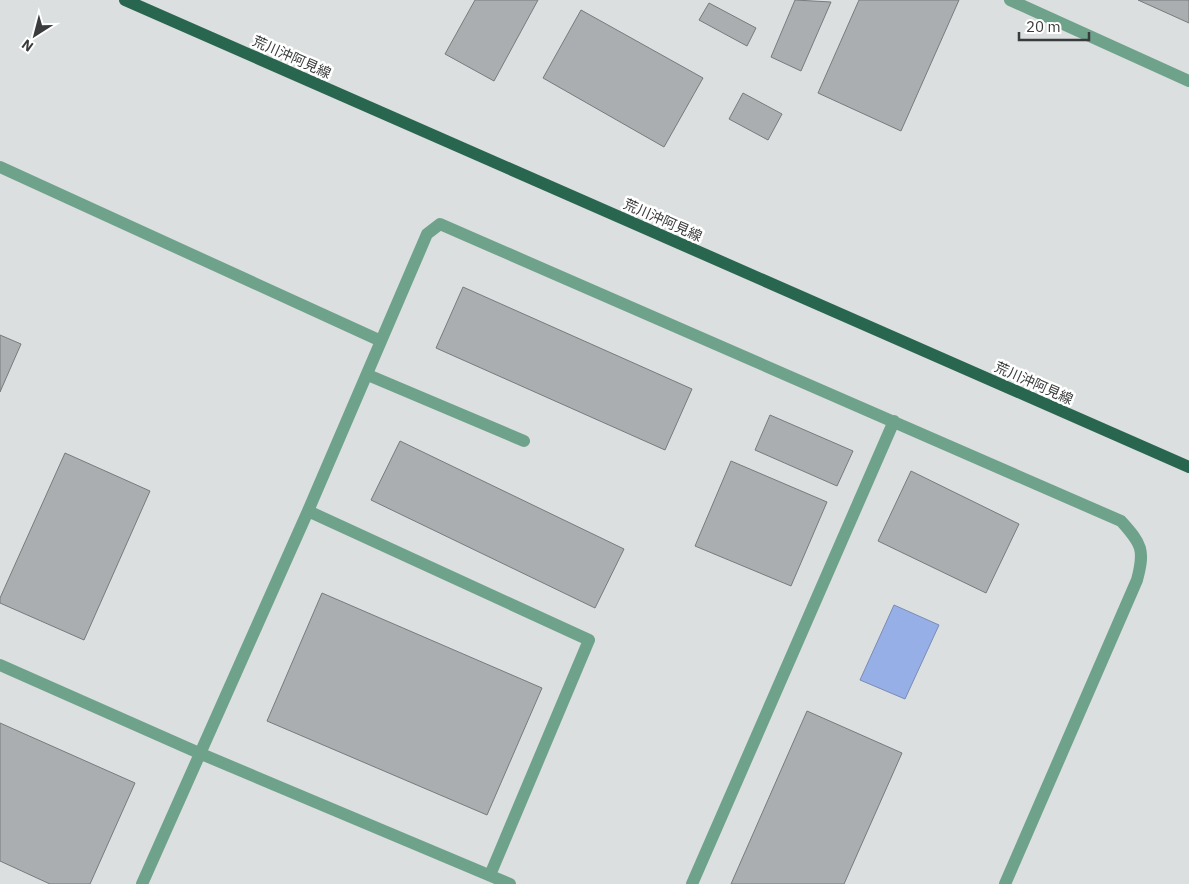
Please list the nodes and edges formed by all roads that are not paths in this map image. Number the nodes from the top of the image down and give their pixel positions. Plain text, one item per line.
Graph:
1 (125, 0) edge
2 (1010, 0) edge
3 (1189, 81) edge
4 (0, 167) edge
5 (381, 341) junction
6 (368, 375) junction
7 (894, 421) junction
8 (524, 441) dead end
9 (1189, 467) edge
10 (308, 511) junction
11 (0, 665) edge
12 (199, 753) junction
13 (490, 875) junction
14 (142, 884) edge
15 (510, 884) edge
16 (692, 884) edge
17 (1005, 884) edge

1 - 9 main road, 荒川沖阿見線
2 - 3 lane
4 - 5 lane
5 - 6 lane
5 - 7 lane
6 - 8 lane
6 - 10 lane
7 - 16 lane
7 - 17 lane
10 - 12 lane
10 - 13 lane
11 - 12 lane
12 - 13 lane
12 - 14 lane
13 - 15 lane

